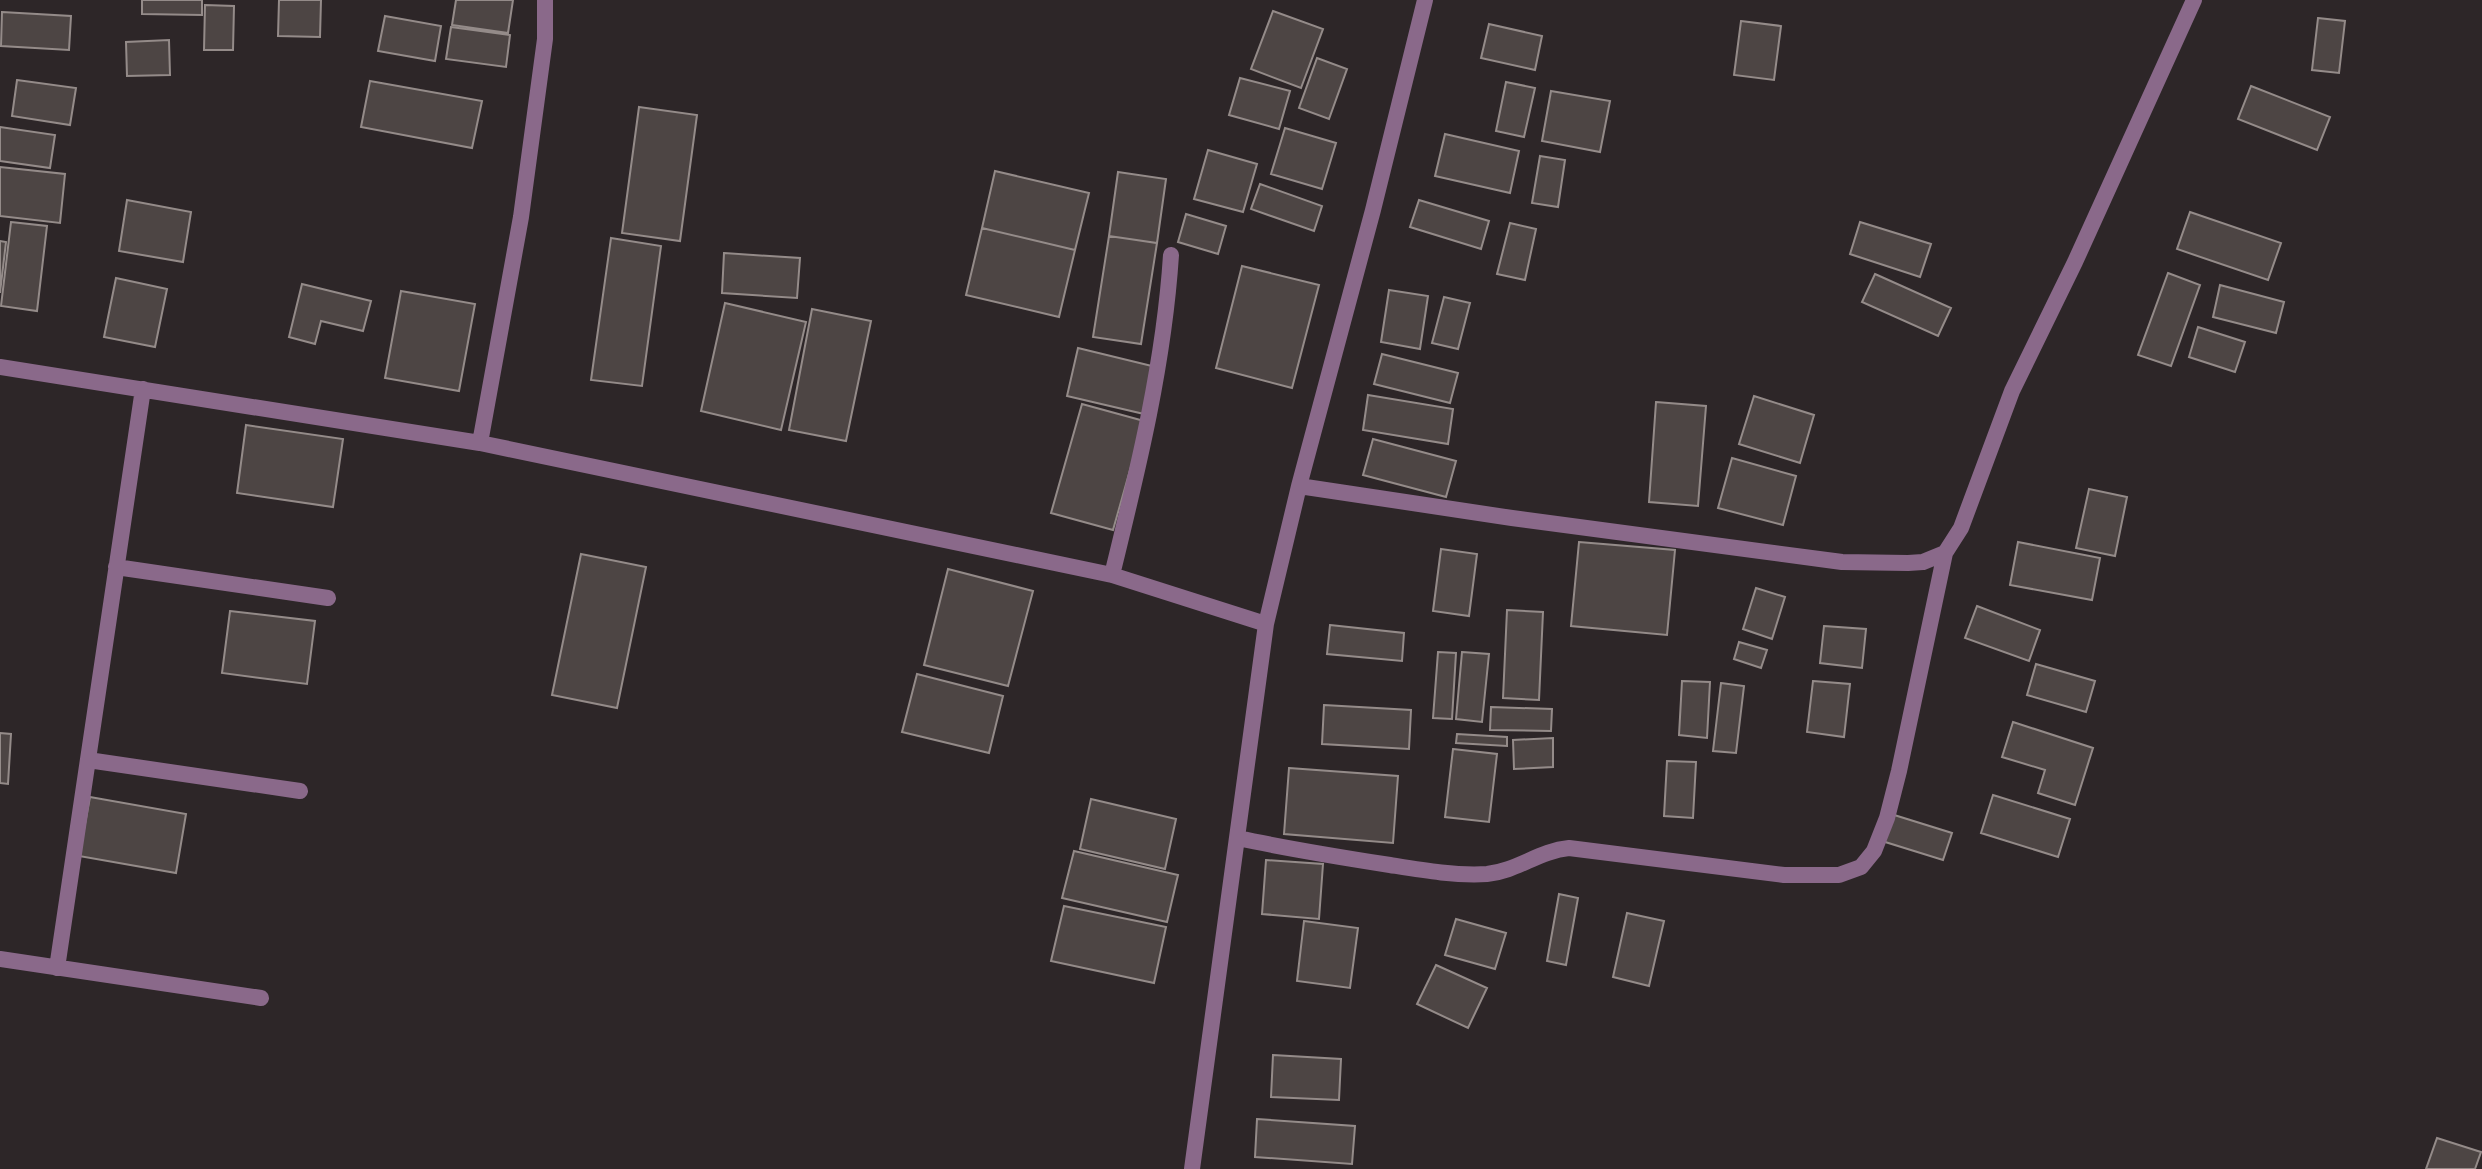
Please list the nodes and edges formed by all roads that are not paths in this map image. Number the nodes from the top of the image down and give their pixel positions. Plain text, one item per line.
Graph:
1 (545, 0) edge
2 (1425, 0) edge
3 (2194, 0) edge
4 (1171, 255) dead end
5 (0, 367) edge
6 (143, 389) junction
7 (480, 443) junction
8 (1299, 486) junction
9 (1945, 553) junction
10 (116, 567) junction
11 (1112, 575) junction
12 (328, 598) dead end
13 (1266, 624) junction
14 (88, 760) junction
15 (300, 791) dead end
16 (1238, 838) junction
17 (0, 959) edge
18 (57, 968) junction
19 (261, 998) dead end
20 (1192, 1169) edge

1 - 7 street
2 - 8 street
3 - 9 street
4 - 11 street
5 - 6 street
6 - 7 street
6 - 10 street
7 - 11 street
8 - 9 street
8 - 13 street
9 - 16 street
10 - 12 street
10 - 14 street
11 - 13 street
13 - 16 street
14 - 15 street
14 - 18 street
16 - 20 street
17 - 18 street
18 - 19 street

